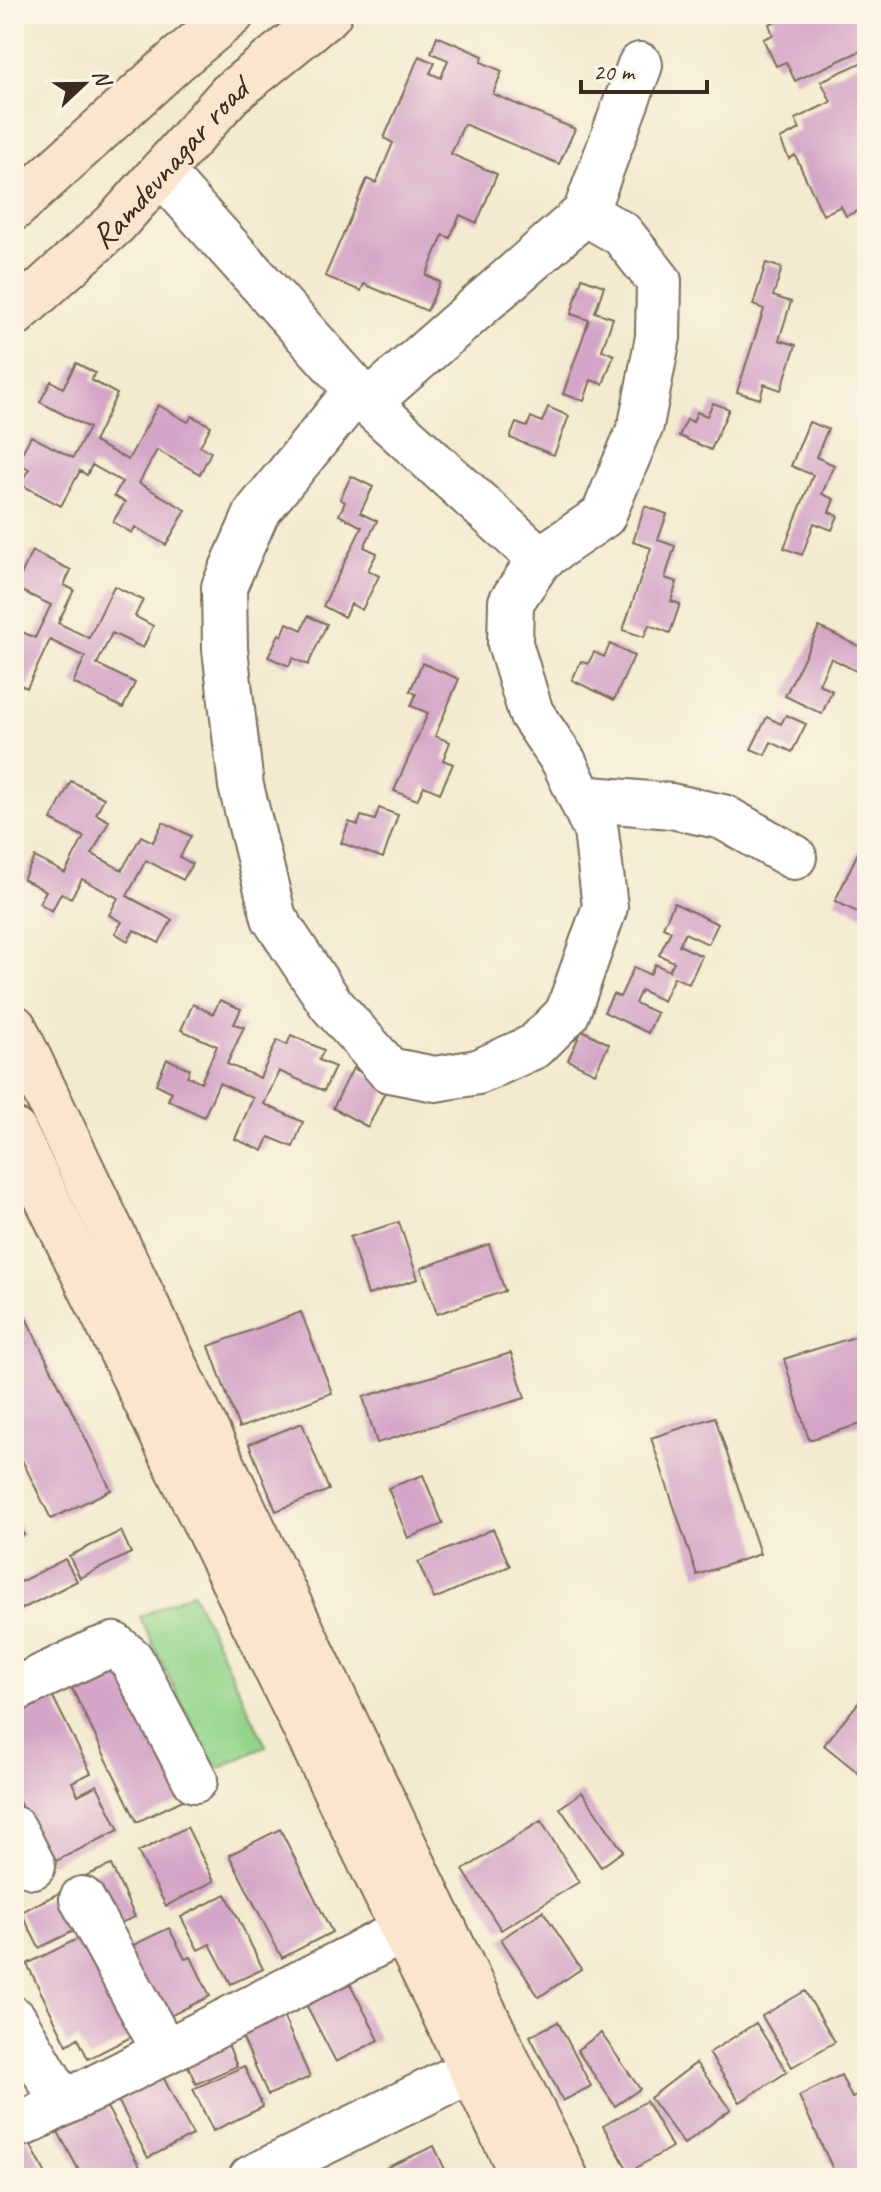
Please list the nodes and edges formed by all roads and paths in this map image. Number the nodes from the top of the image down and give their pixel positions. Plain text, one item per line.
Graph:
1 (232, 14) edge
2 (329, 14) edge
3 (640, 65) dead end
4 (161, 172) junction
5 (14, 208) edge
6 (585, 213) junction
7 (14, 315) edge
8 (363, 397) junction
9 (540, 559) junction
10 (581, 798) junction
11 (794, 857) dead end
12 (14, 1027) edge
13 (14, 1131) edge
14 (14, 1690) edge
15 (195, 1780) dead end
16 (82, 1899) dead end
17 (403, 1931) junction
18 (14, 2019) edge
19 (165, 2052) junction
20 (488, 2063) junction
21 (251, 2178) edge
22 (524, 2178) edge
23 (566, 2178) edge

1 - 5 street, Ramdevnagar road
2 - 4 street, Ramdevnagar road
3 - 6 street
4 - 7 street, Ramdevnagar road
4 - 8 street
6 - 8 street
6 - 9 street
8 - 9 street
8 - 10 street
9 - 10 street
10 - 11 street
12 - 20 street
13 - 17 street
14 - 15 street
16 - 19 street
17 - 19 street
17 - 20 street
18 - 19 street
20 - 21 street
20 - 22 street
20 - 23 street

